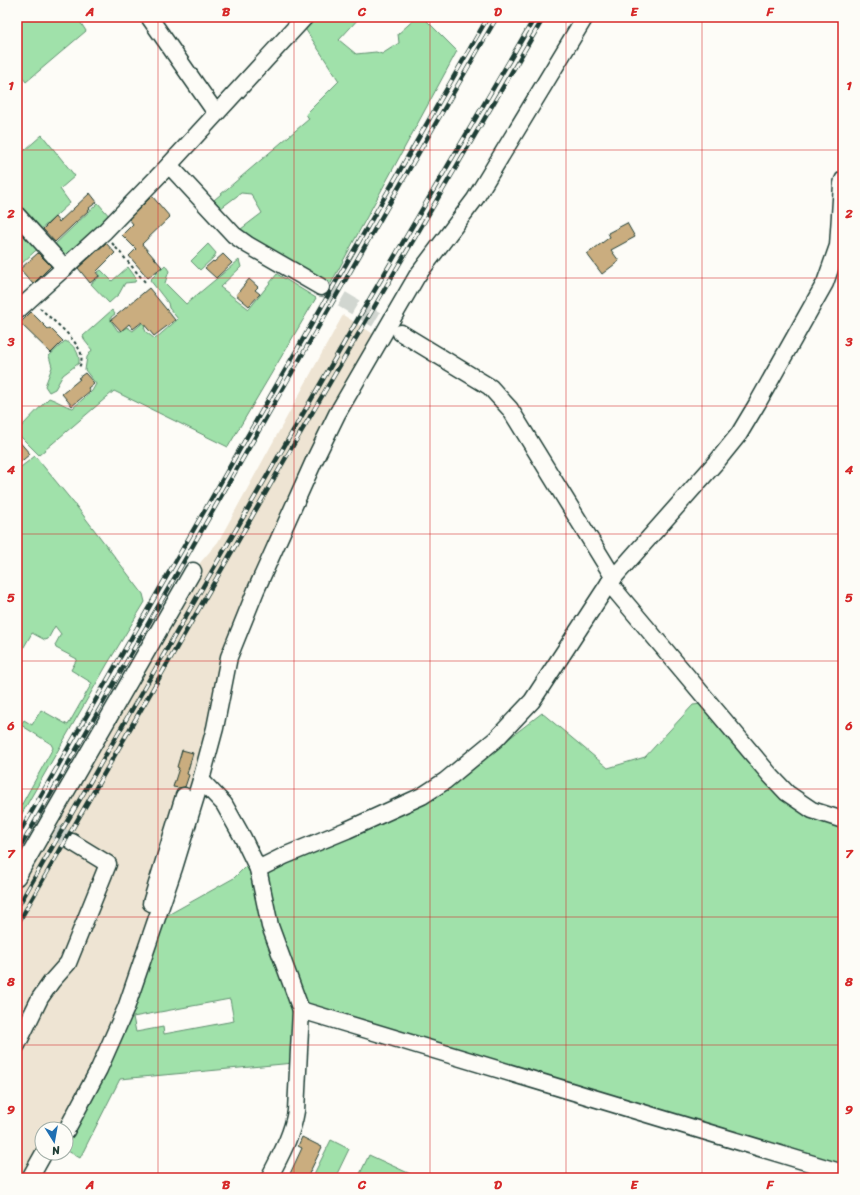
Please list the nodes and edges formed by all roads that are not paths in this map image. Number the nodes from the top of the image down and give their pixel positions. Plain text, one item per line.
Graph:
1 (149, 17) edge
2 (305, 17) edge
3 (585, 17) edge
4 (216, 113) junction
5 (169, 165) junction
6 (843, 180) edge
7 (17, 215) edge
8 (65, 268) junction
9 (321, 287) tunnel mouth
10 (17, 311) edge
11 (400, 334) tunnel mouth
12 (194, 571) dead end
13 (612, 580) junction
14 (201, 780) junction
15 (184, 796) dead end
16 (843, 820) edge
17 (72, 842) tunnel mouth
18 (258, 869) junction
19 (17, 877) edge
20 (301, 1010) junction
21 (17, 1044) edge
22 (61, 1121) edge
23 (71, 1121) edge
24 (40, 1161) edge
25 (50, 1161) edge
26 (843, 1173) edge
27 (30, 1178) edge
28 (40, 1178) edge
29 (269, 1178) edge

1 - 4 street
2 - 4 street
3 - 14 street
4 - 5 street
5 - 8 street
5 - 9 street
6 - 13 street
7 - 8 street
8 - 10 street
11 - 13 street
12 - 19 street
13 - 16 street
13 - 18 street
14 - 18 street
14 - 23 street
15 - 22 street
17 - 21 street
18 - 20 street
20 - 26 street
20 - 29 street
24 - 27 street
25 - 28 street

